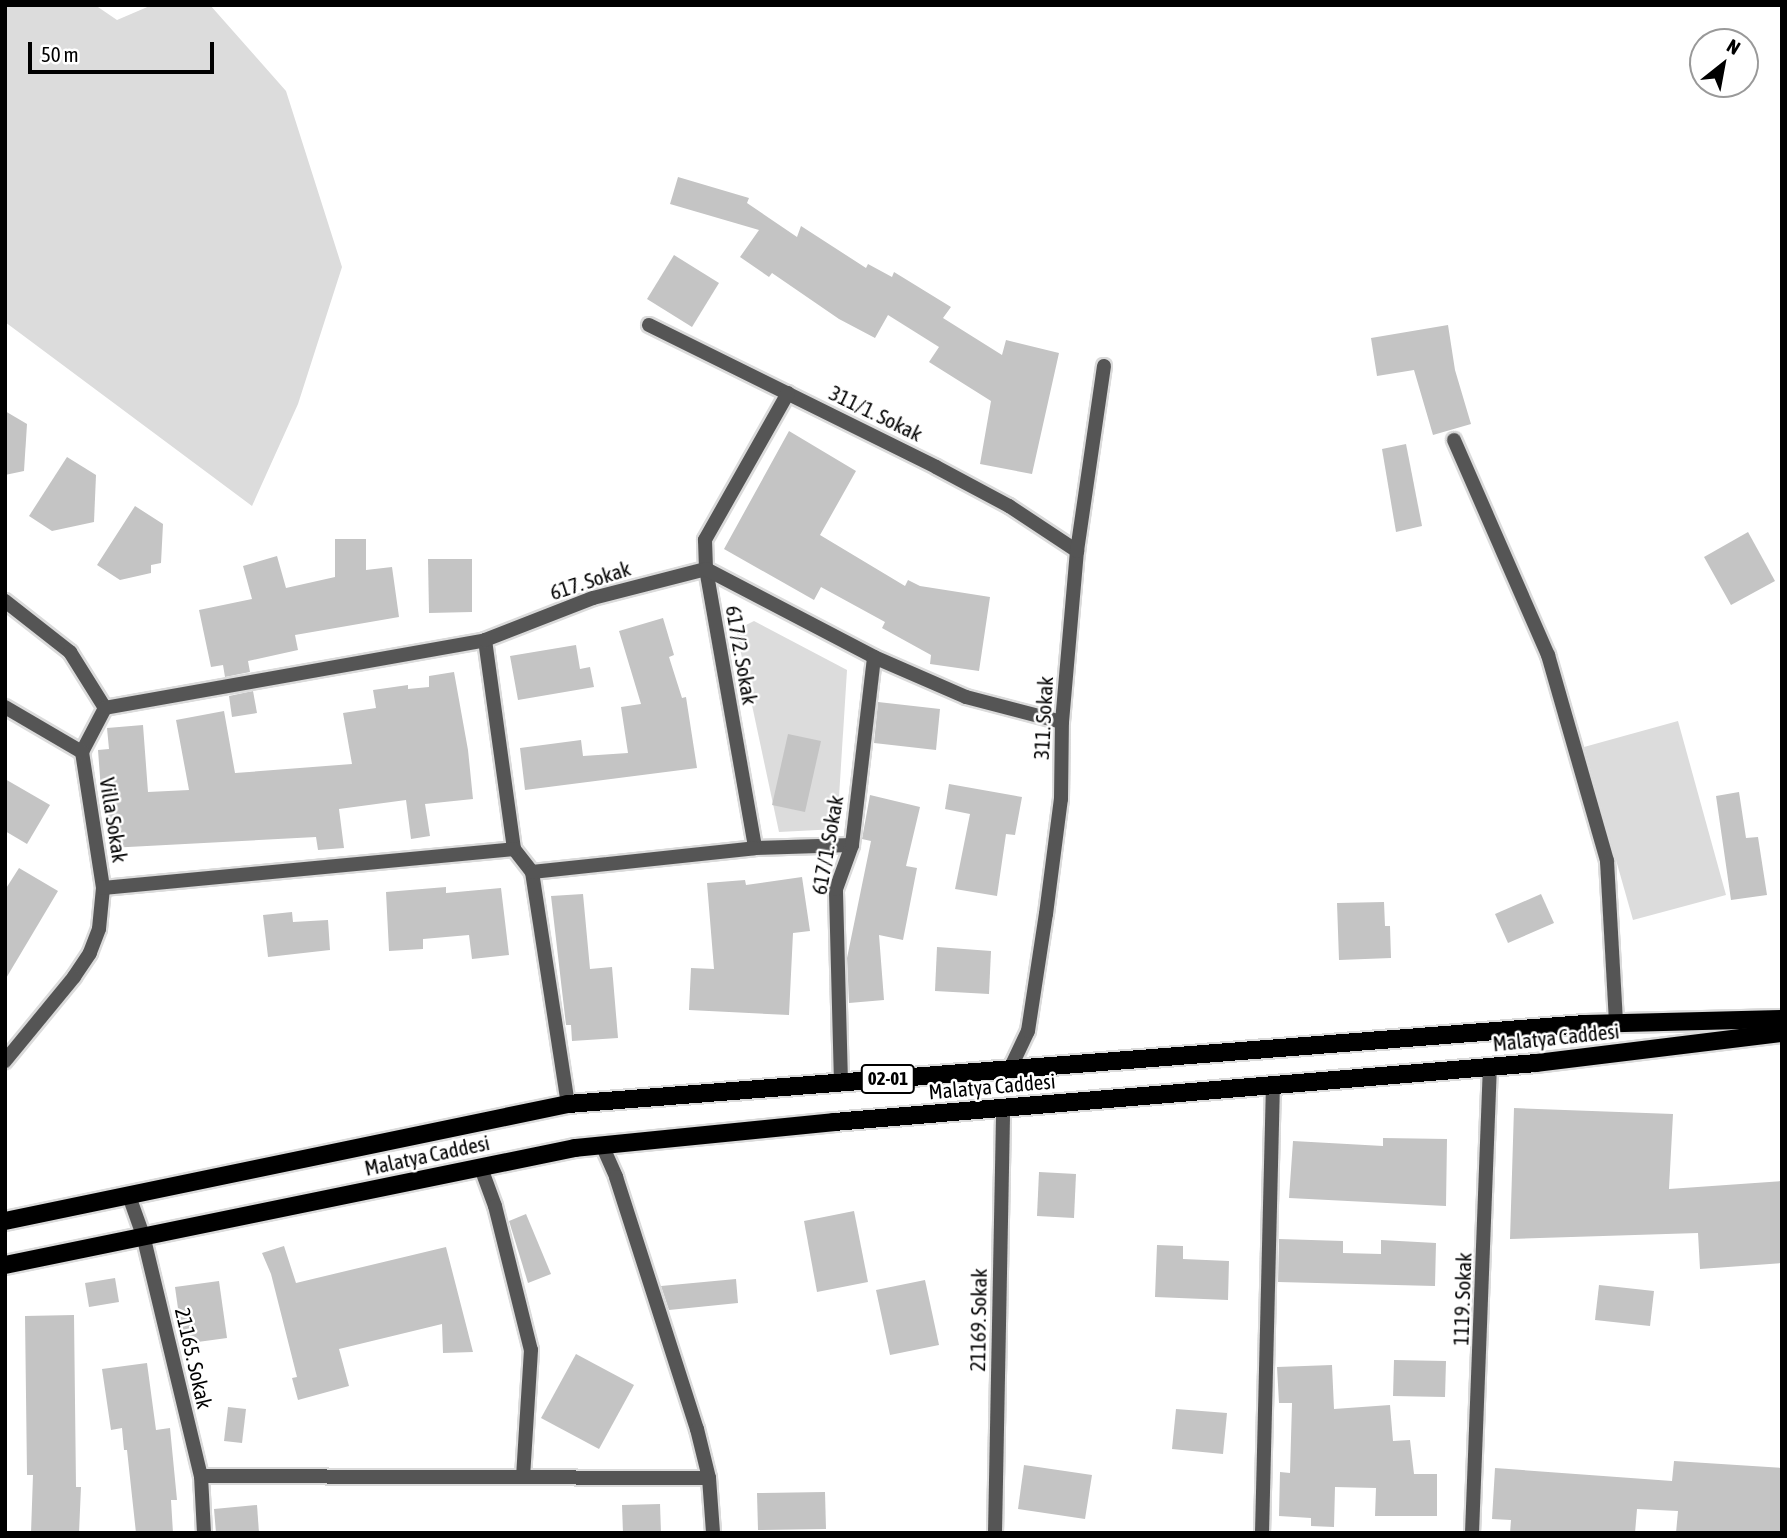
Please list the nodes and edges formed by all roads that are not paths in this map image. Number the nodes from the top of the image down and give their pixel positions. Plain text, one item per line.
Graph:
1 (649, 325) dead end
2 (1104, 366) dead end
3 (788, 393) junction
4 (1454, 440) dead end
5 (1077, 551) junction
6 (706, 569) junction
7 (5, 601) edge
8 (485, 640) junction
9 (874, 657) junction
10 (5, 707) edge
11 (105, 708) junction
12 (1062, 722) junction
13 (82, 751) junction
14 (852, 845) junction
15 (755, 848) junction
16 (514, 849) junction
17 (532, 872) junction
18 (103, 888) junction
19 (1782, 1019) edge
20 (1616, 1023) junction
21 (1782, 1033) edge
22 (5, 1061) edge
23 (1490, 1068) junction
24 (1010, 1069) junction
25 (841, 1083) junction
26 (1273, 1086) junction
27 (568, 1104) junction
28 (1003, 1108) junction
29 (602, 1145) junction
30 (481, 1168) junction
31 (128, 1196) junction
32 (5, 1221) edge
33 (143, 1235) junction
34 (5, 1265) edge
35 (201, 1476) junction
36 (523, 1476) junction
37 (709, 1478) junction
38 (204, 1533) edge
39 (713, 1533) edge
40 (995, 1533) edge
41 (1262, 1533) edge
42 (1472, 1533) edge

1 - 3 street, 311/1. Sokak
2 - 5 street, 311. Sokak
3 - 5 street, 311/1. Sokak
3 - 6 street, 617/2. Sokak
4 - 20 street
5 - 12 street, 311. Sokak
6 - 8 street, 617. Sokak
6 - 9 street
6 - 15 street, 617/2. Sokak
7 - 11 street
8 - 11 street, 617. Sokak
8 - 16 street
9 - 12 street
9 - 14 street, 617/1. Sokak
10 - 13 street
11 - 13 street, Villa Sokak
12 - 24 street, 311. Sokak
13 - 18 street, Villa Sokak
14 - 15 street
14 - 25 street, 617/1. Sokak
15 - 17 street
16 - 17 street
16 - 18 street
17 - 27 street
18 - 22 street, Villa Sokak
19 - 20 main road, Malatya Caddesi / 02-01
20 - 24 main road, Malatya Caddesi / 02-01
21 - 23 main road, Malatya Caddesi
23 - 26 main road, Malatya Caddesi
23 - 42 street, 1119. Sokak
24 - 25 main road, Malatya Caddesi / 02-01
25 - 27 main road, Malatya Caddesi / 02-01
26 - 28 main road, Malatya Caddesi
26 - 41 street
27 - 31 main road, Malatya Caddesi / 02-01
28 - 29 main road, Malatya Caddesi
28 - 40 street, 21169. Sokak
29 - 30 main road, Malatya Caddesi
29 - 37 street
30 - 33 main road, Malatya Caddesi
30 - 36 street
31 - 32 main road, Malatya Caddesi / 02-01
31 - 33 street, 21165. Sokak
33 - 34 main road, Malatya Caddesi
33 - 35 street, 21165. Sokak
35 - 36 street
35 - 38 street, 21165. Sokak
36 - 37 street
37 - 39 street

